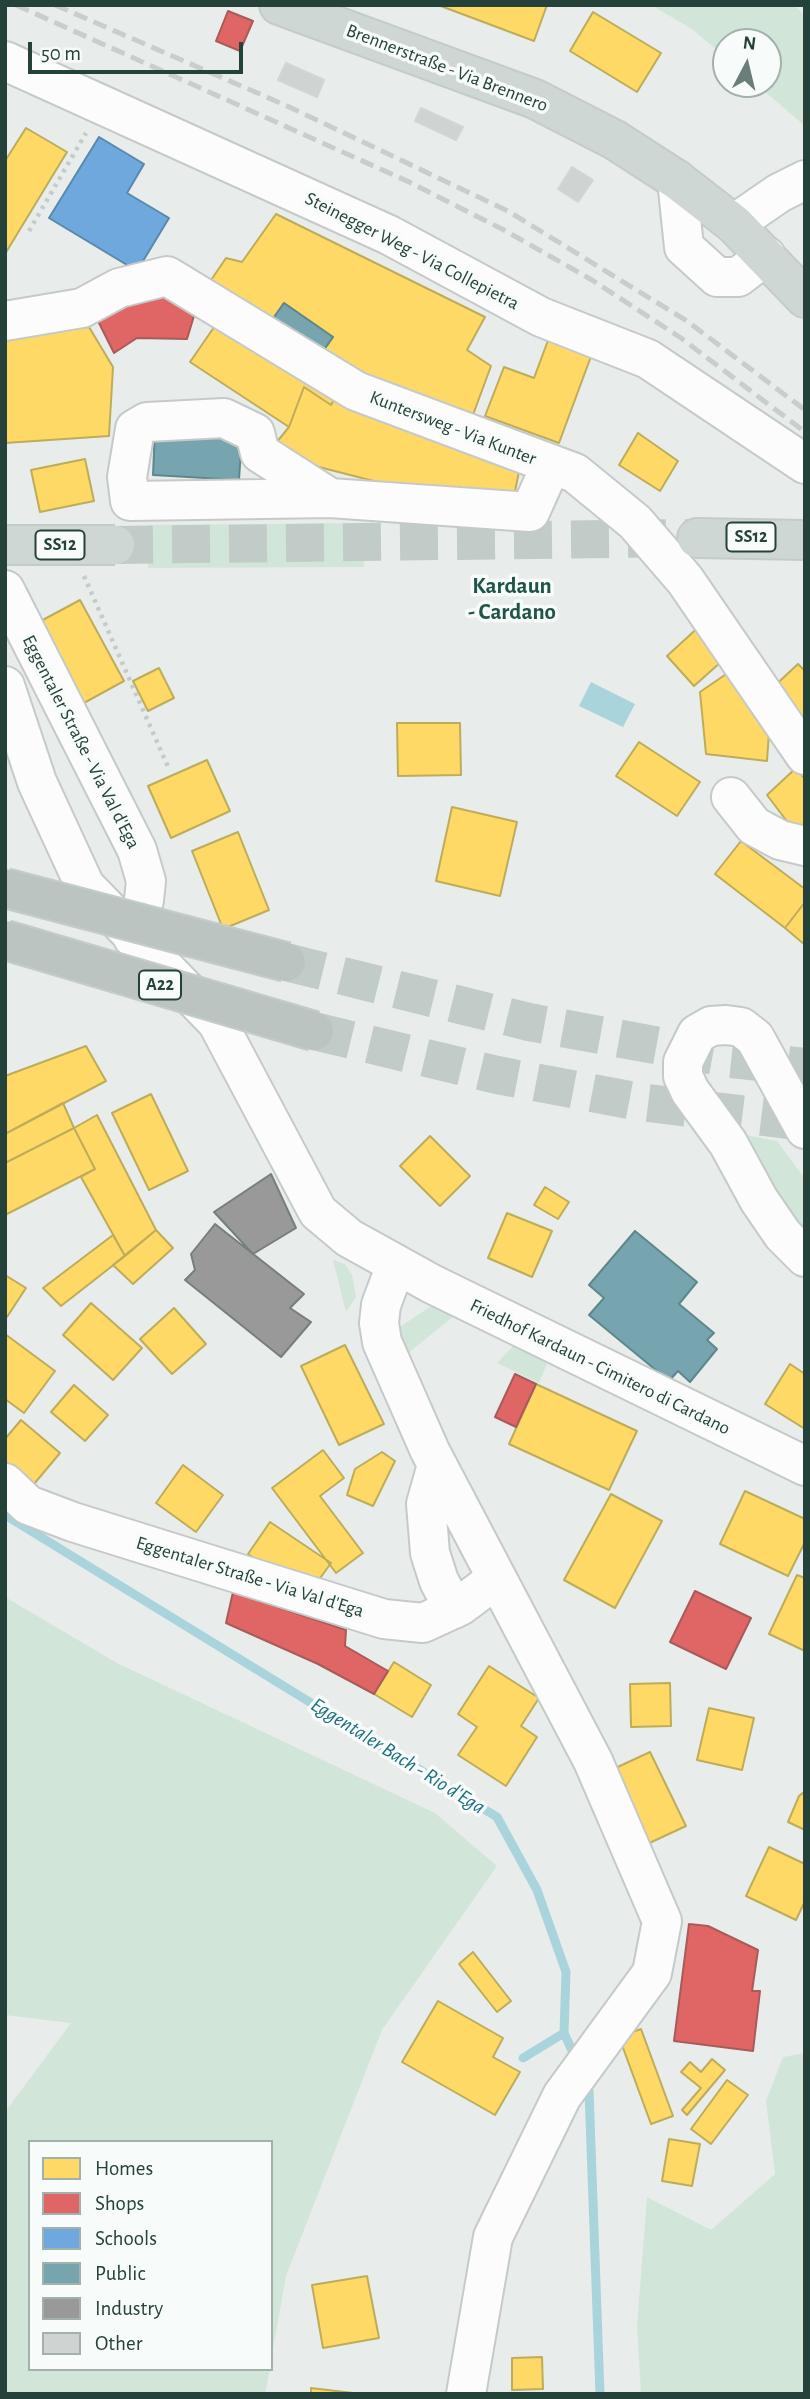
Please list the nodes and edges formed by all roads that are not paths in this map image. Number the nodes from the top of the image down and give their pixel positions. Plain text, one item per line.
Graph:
1 (279, 5) edge
2 (5, 61) edge
3 (677, 180) junction
4 (805, 180) edge
5 (734, 224) junction
6 (766, 256) junction
7 (805, 298) edge
8 (5, 321) edge
9 (805, 464) edge
10 (551, 465) junction
11 (330, 498) junction
12 (697, 538) tunnel mouth
13 (805, 540) edge
14 (5, 545) edge
15 (116, 545) tunnel mouth
16 (5, 590) edge
17 (5, 686) edge
18 (805, 755) edge
19 (731, 797) dead end
20 (805, 846) edge
21 (5, 888) edge
22 (133, 938) junction
23 (5, 940) edge
24 (286, 962) tunnel mouth
25 (314, 1031) tunnel mouth
26 (805, 1129) edge
27 (805, 1257) edge
28 (397, 1265) junction
29 (437, 1465) junction
30 (805, 1466) edge
31 (5, 1483) edge
32 (496, 1579) junction
33 (454, 1609) junction
34 (466, 2394) edge

1 - 3 main road, Brennerstraße - Via Brennero
2 - 9 street, Steinegger Weg - Via Collepietra
3 - 5 main road, Brennerstraße - Via Brennero
3 - 6 street
4 - 5 street
5 - 6 main road, Brennerstraße - Via Brennero
6 - 7 main road, Brennerstraße - Via Brennero
8 - 10 street, Kuntersweg - Via Kunter
10 - 11 street
10 - 18 street, Kuntersweg - Via Kunter
11 - 11 street
12 - 13 main road, SS12
14 - 15 main road, SS12, bridge
16 - 22 street, Eggentaler Straße - Via Val d'Ega
17 - 22 street, Friedhof Kardaun - Cimitero di Cardano
19 - 20 street
21 - 24 highway, bridge
22 - 28 street, Friedhof Kardaun - Cimitero di Cardano
23 - 25 highway, A22, bridge
26 - 27 street
28 - 29 street
28 - 30 street, Friedhof Kardaun - Cimitero di Cardano
29 - 32 street
29 - 33 street
31 - 33 street, Eggentaler Straße - Via Val d'Ega
32 - 33 street, Eggentaler Straße - Via Val d'Ega
32 - 34 street

